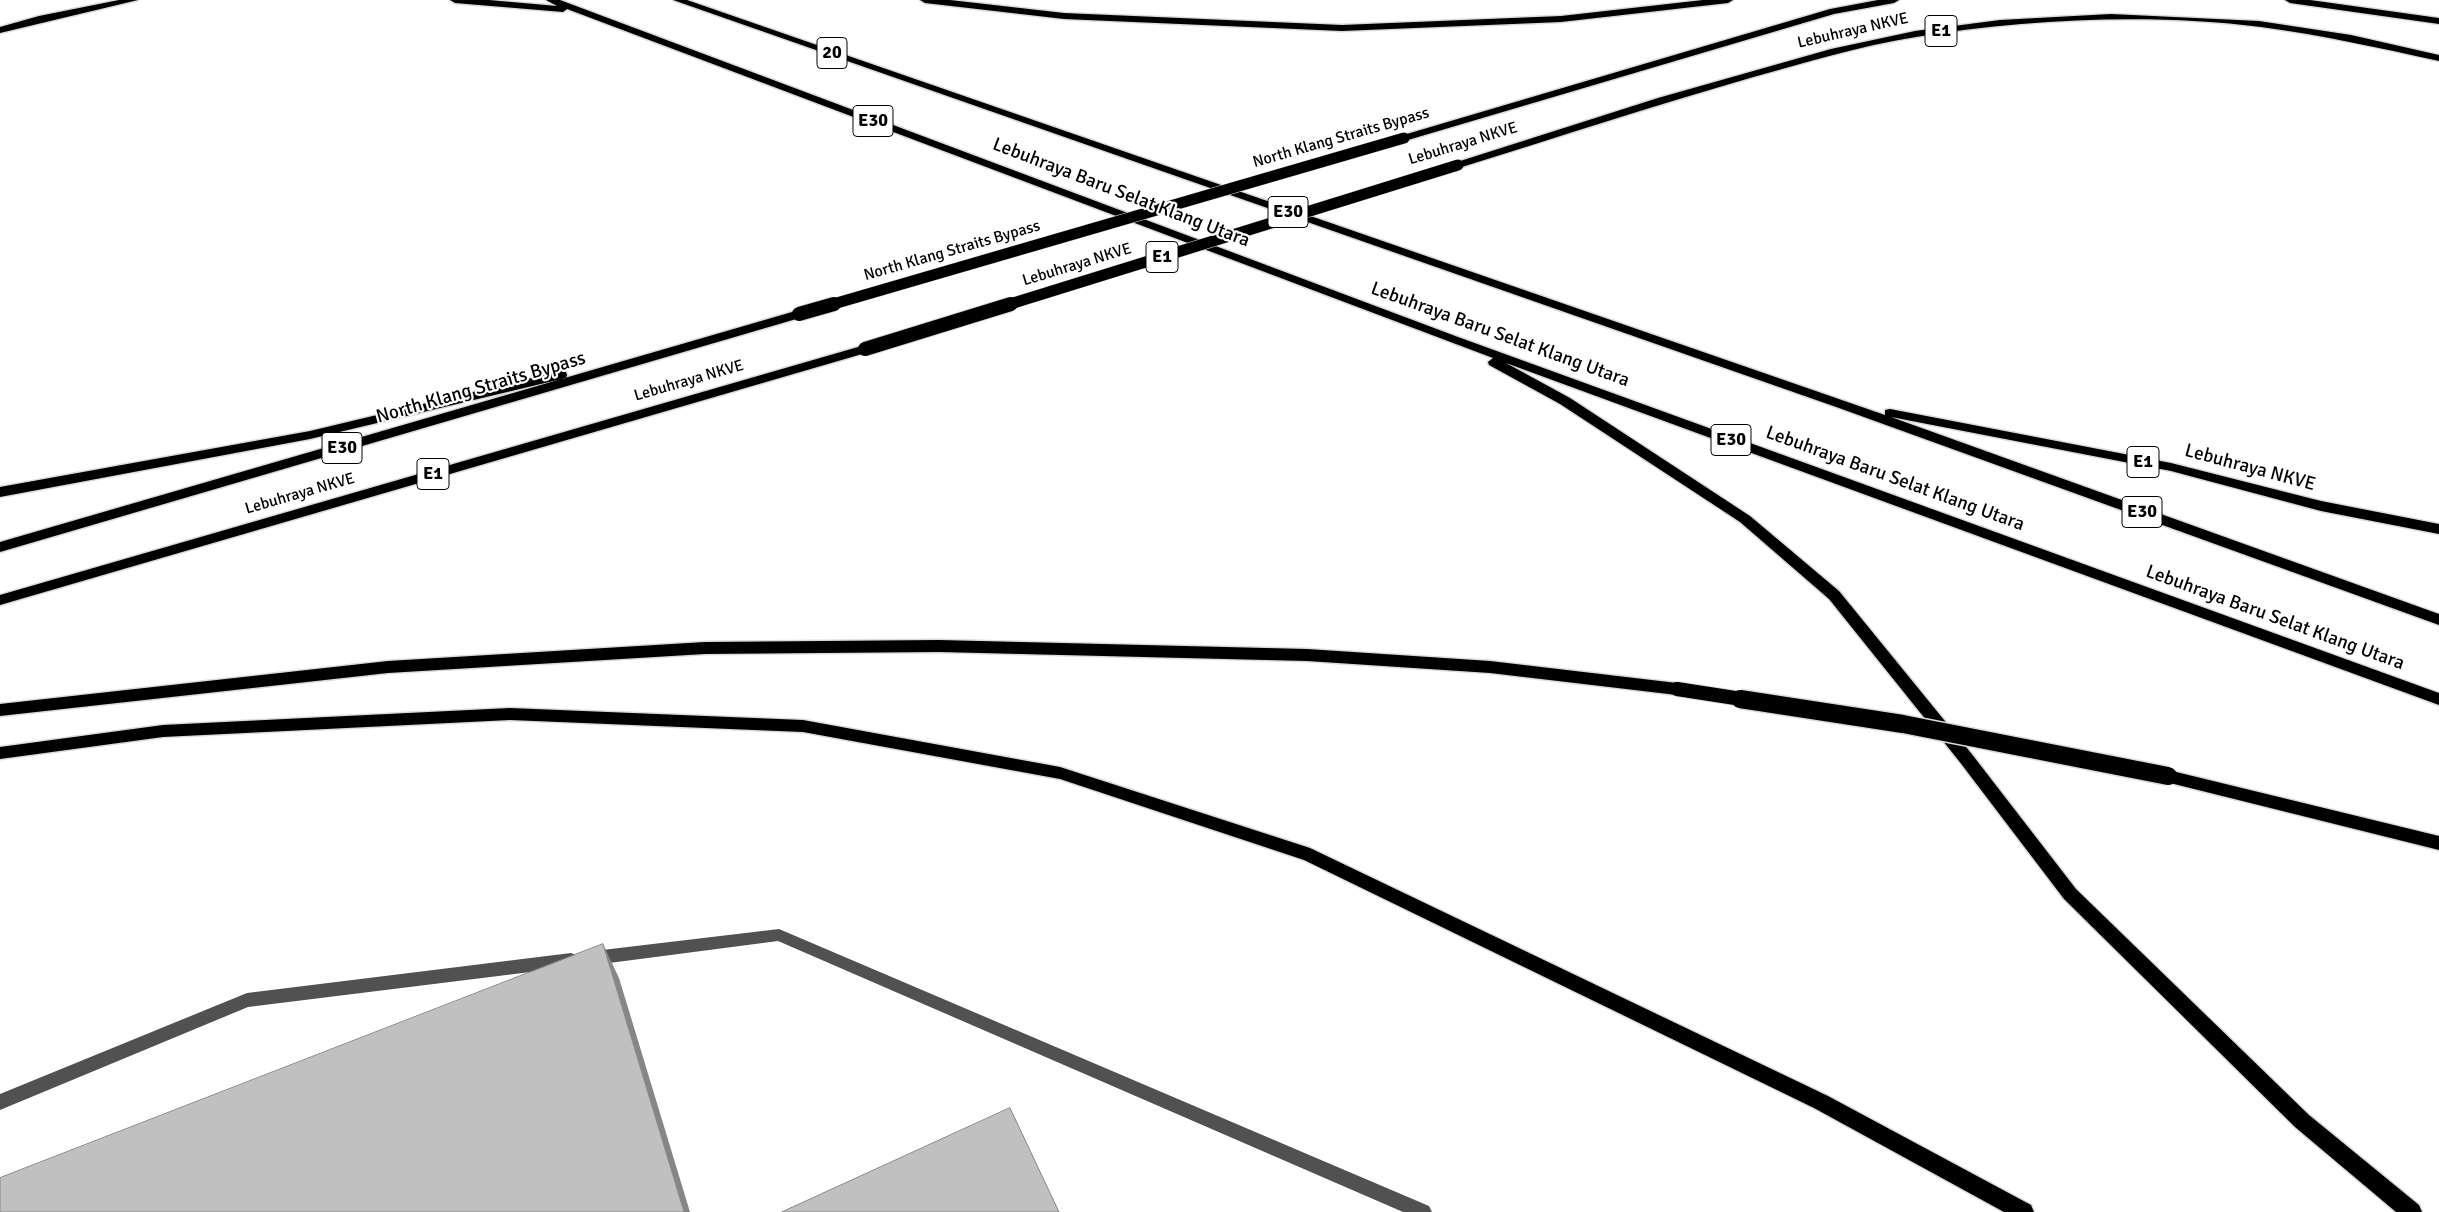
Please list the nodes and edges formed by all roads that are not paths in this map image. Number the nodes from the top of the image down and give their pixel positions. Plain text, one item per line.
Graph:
1 (133, 0) edge
2 (455, 0) edge
3 (551, 0) edge
4 (678, 0) edge
5 (925, 0) edge
6 (1728, 0) edge
7 (1894, 0) edge
8 (2290, 0) edge
9 (2354, 0) edge
10 (577, 10) junction
11 (2439, 20) edge
12 (0, 30) edge
13 (2439, 58) edge
14 (987, 106) joint
15 (1454, 340) junction
16 (683, 349) junction
17 (1844, 405) junction
18 (0, 492) edge
19 (2439, 530) edge
20 (0, 546) edge
21 (0, 600) edge
22 (2439, 620) edge
23 (2439, 699) edge
24 (0, 710) edge
25 (0, 753) edge
26 (2439, 842) edge
27 (0, 1102) edge
28 (1423, 1212) edge
29 (2024, 1212) edge
30 (2412, 1212) edge

1 - 12 highway
2 - 10 highway
3 - 10 highway, Lebuhraya Baru Selat Klang Utara
4 - 14 highway, Lebuhraya Baru Selat Klang Utara / 20
5 - 6 highway
7 - 16 highway, North Klang Straits Bypass / E30, bridge
8 - 11 highway
9 - 11 highway
10 - 15 highway, Lebuhraya Baru Selat Klang Utara / E30
13 - 21 highway, Lebuhraya NKVE / E1, bridge
14 - 17 highway, Lebuhraya Baru Selat Klang Utara / E30
15 - 23 highway, Lebuhraya Baru Selat Klang Utara / E30
15 - 30 highway
16 - 18 highway
16 - 20 highway, North Klang Straits Bypass / E30
17 - 19 highway, Lebuhraya NKVE / E1
17 - 22 highway, Lebuhraya Baru Selat Klang Utara / E30
24 - 26 highway, bridge
25 - 29 highway
27 - 28 lane

